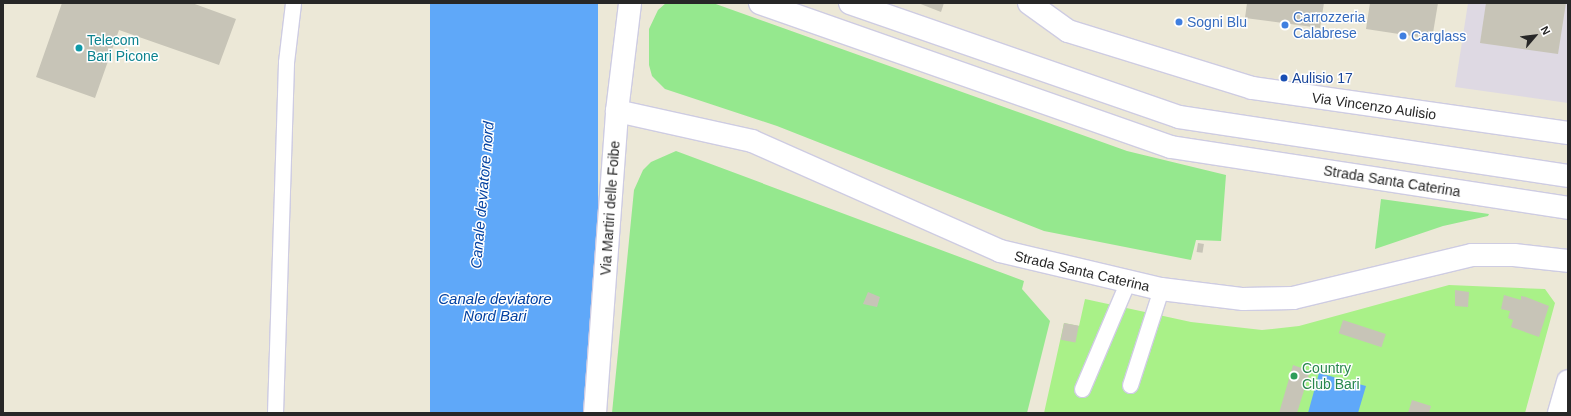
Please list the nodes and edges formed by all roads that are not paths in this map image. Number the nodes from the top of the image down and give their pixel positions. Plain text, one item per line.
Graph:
1 (293, 3) edge
2 (630, 3) edge
3 (760, 3) edge
4 (850, 3) edge
5 (1029, 3) edge
6 (617, 111) junction
7 (1568, 133) edge
8 (1568, 176) edge
9 (1568, 208) edge
10 (1568, 260) edge
11 (1127, 283) junction
12 (1161, 289) junction
13 (1568, 381) edge
14 (1130, 385) dead end
15 (1082, 389) dead end
16 (275, 413) edge
17 (595, 413) edge
18 (1559, 413) edge

1 - 16 lane
2 - 6 street, Via Martiri delle Foibe
3 - 9 street, Strada Santa Caterina
4 - 8 street
5 - 7 street, Via Vincenzo Aulisio
6 - 11 street, Strada Santa Caterina
6 - 17 street, Via Martiri delle Foibe
10 - 12 street, Strada Santa Caterina
11 - 12 street, Strada Santa Caterina
11 - 15 lane
12 - 14 lane
13 - 18 street

